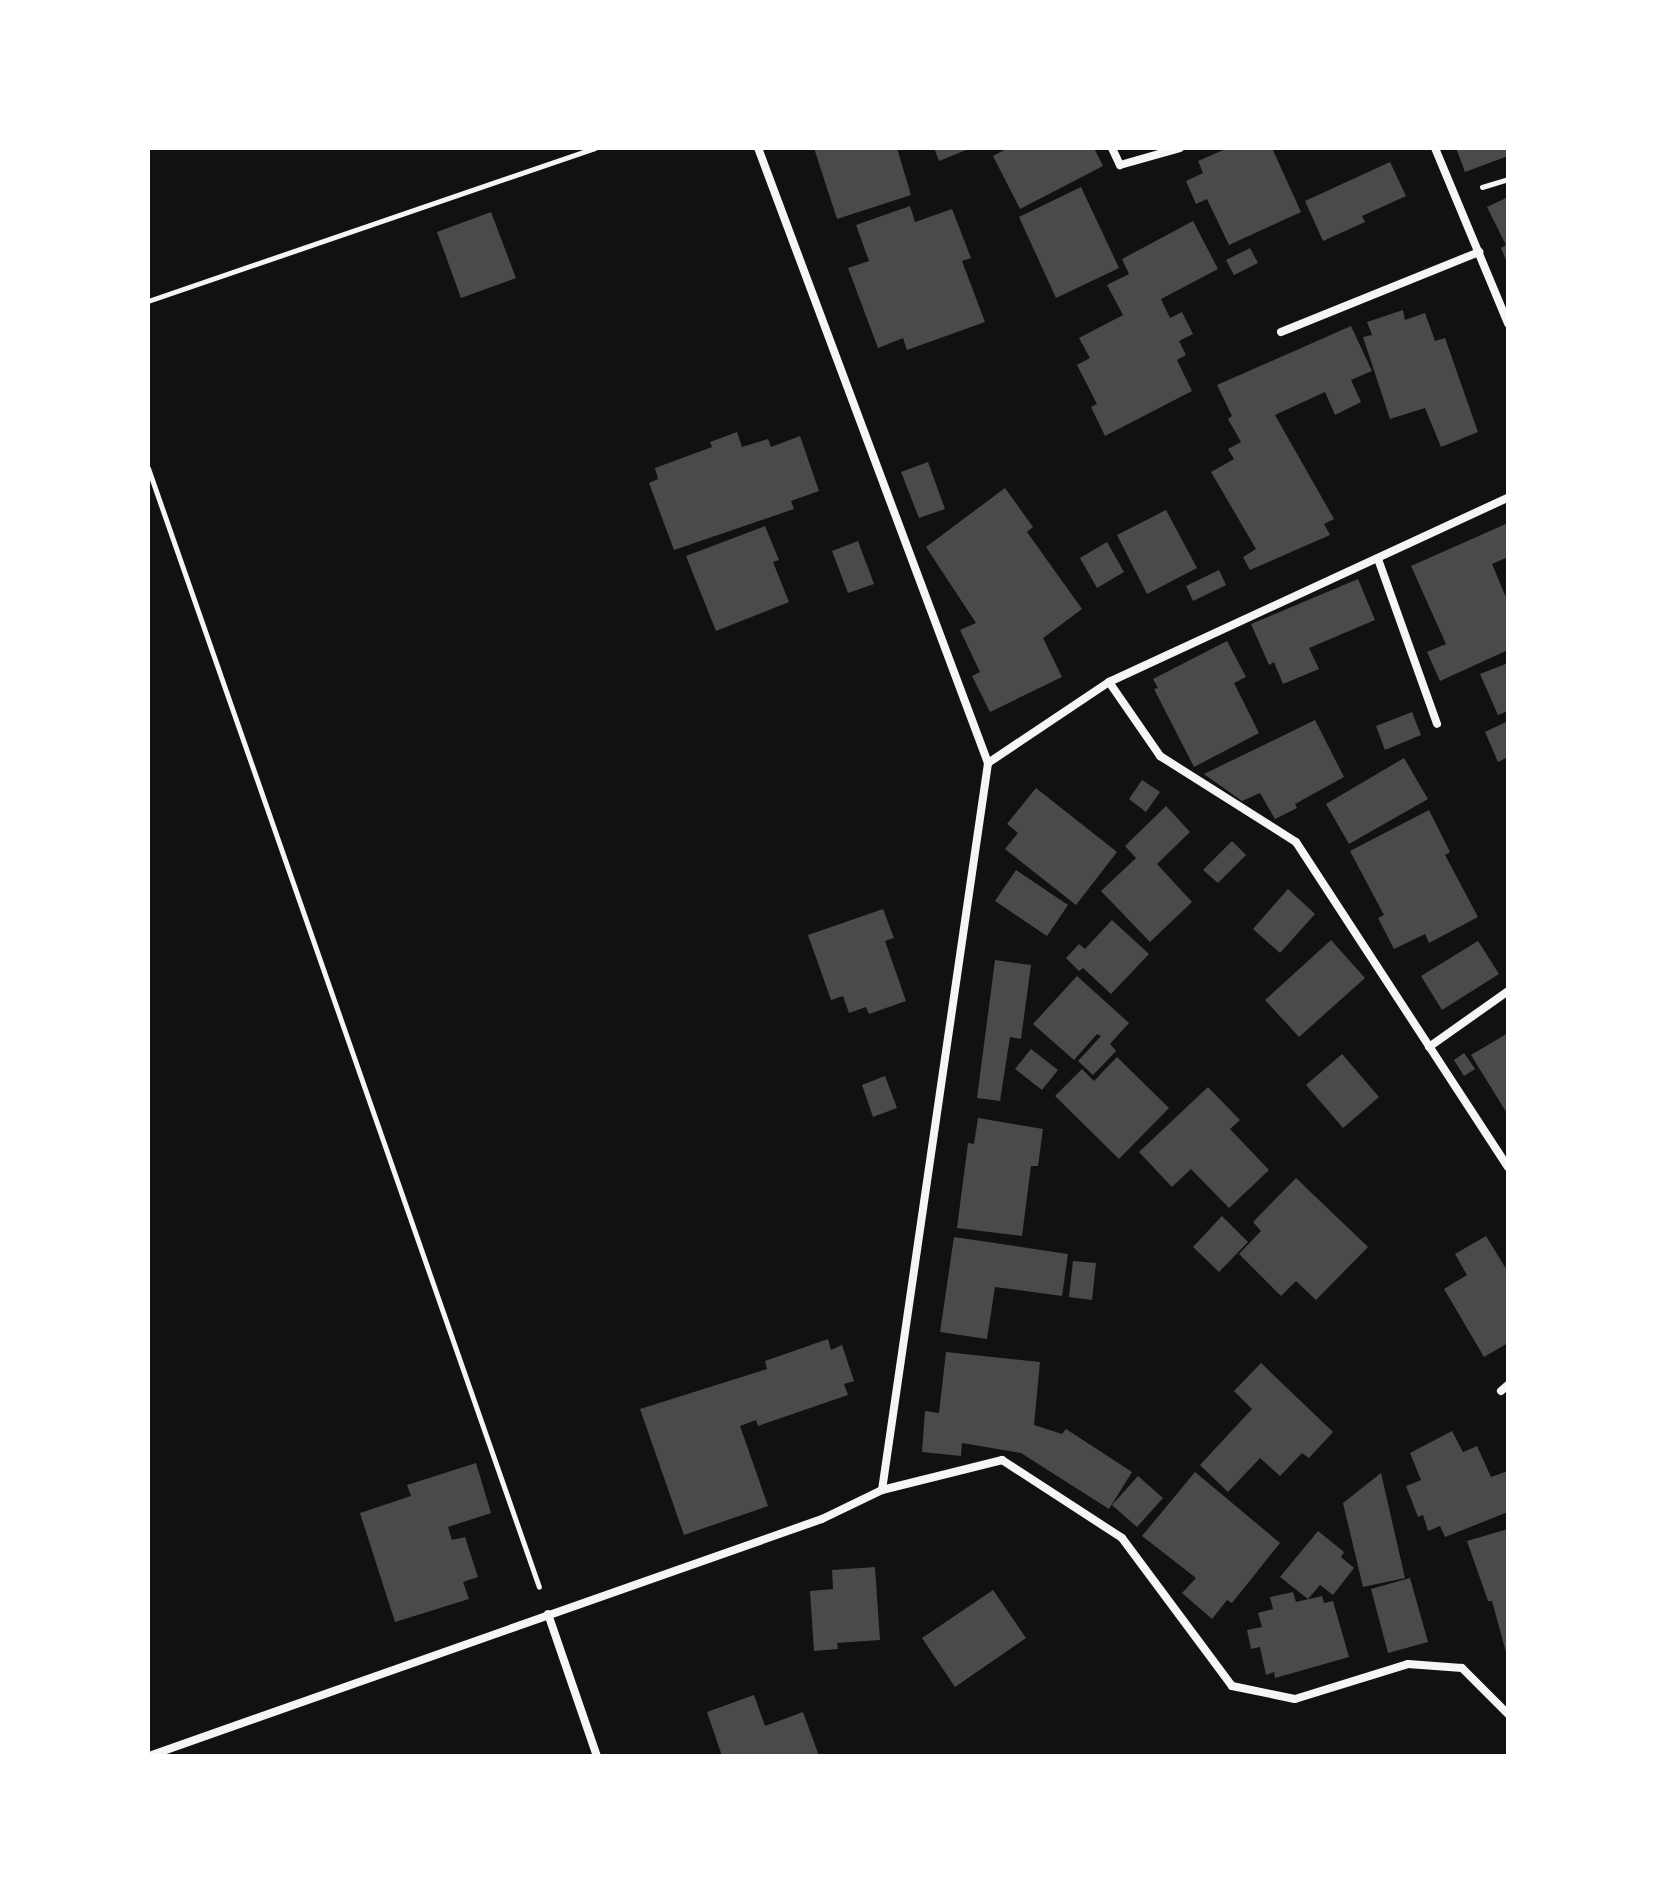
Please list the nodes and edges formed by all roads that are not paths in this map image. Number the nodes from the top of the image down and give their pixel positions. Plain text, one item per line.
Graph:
1 (758, 148) edge
2 (1112, 148) edge
3 (1180, 148) edge
4 (1435, 148) edge
5 (1479, 252) junction
6 (1508, 323) edge
7 (1281, 332) dead end
8 (1508, 498) edge
9 (1378, 559) junction
10 (1109, 682) junction
11 (1437, 724) dead end
12 (988, 763) junction
13 (1508, 991) edge
14 (1429, 1047) junction
15 (1508, 1167) edge
16 (882, 1490) junction
17 (548, 1614) junction
18 (1508, 1714) edge
19 (149, 1756) edge
20 (597, 1756) edge

1 - 12 street
2 - 3 street
4 - 5 street
5 - 6 street
5 - 7 street
8 - 9 street
9 - 10 street
9 - 11 street
10 - 12 street
10 - 14 street
12 - 16 street
13 - 14 street
14 - 15 street
16 - 17 street
16 - 18 street
17 - 19 street
17 - 20 street

